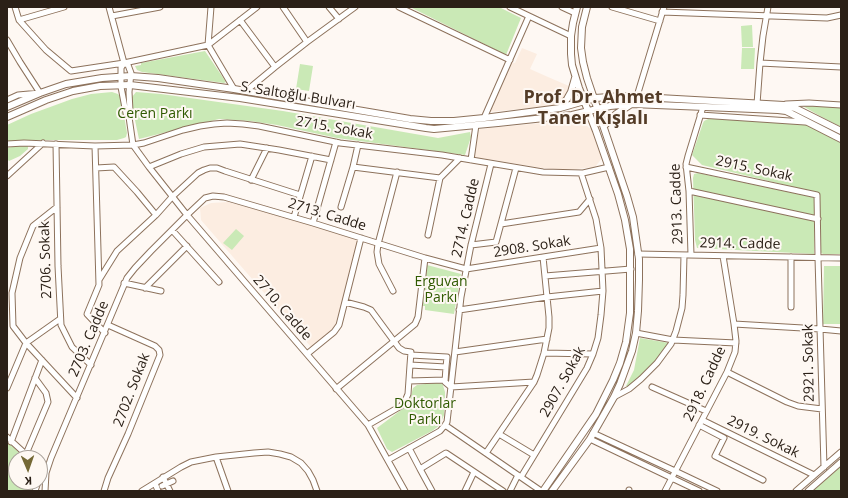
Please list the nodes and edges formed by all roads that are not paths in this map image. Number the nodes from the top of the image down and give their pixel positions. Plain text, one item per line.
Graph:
1 (15, 7) edge
2 (64, 7) edge
3 (109, 7) edge
4 (160, 7) edge
5 (211, 7) edge
6 (257, 7) edge
7 (283, 7) edge
8 (329, 7) edge
9 (355, 7) edge
10 (399, 7) edge
11 (510, 7) edge
12 (562, 7) edge
13 (587, 7) edge
14 (612, 7) edge
15 (768, 7) edge
16 (663, 9) edge
17 (576, 10) edge
18 (841, 15) edge
19 (112, 16) junction
20 (529, 16) junction
21 (766, 16) junction
22 (339, 19) junction
23 (19, 20) junction
24 (240, 20) junction
25 (660, 21) junction
26 (572, 36) junction
27 (7, 40) edge
28 (307, 42) junction
29 (208, 45) junction
30 (510, 60) junction
31 (124, 63) junction
32 (760, 63) junction
33 (275, 66) junction
34 (841, 67) edge
35 (121, 76) junction
36 (131, 76) junction
37 (575, 76) junction
38 (121, 85) junction
39 (130, 85) junction
40 (234, 89) junction
41 (246, 91) junction
42 (40, 93) junction
43 (637, 96) junction
44 (595, 98) junction
45 (7, 100) edge
46 (584, 101) junction
47 (632, 104) junction
48 (757, 104) junction
49 (784, 105) junction
50 (841, 105) edge
51 (703, 106) junction
52 (7, 107) edge
53 (560, 108) junction
54 (598, 109) junction
55 (589, 112) junction
56 (700, 115) junction
57 (7, 117) edge
58 (129, 117) junction
59 (484, 118) junction
60 (806, 122) junction
61 (476, 125) junction
62 (604, 126) junction
63 (841, 131) edge
64 (841, 139) edge
65 (336, 142) junction
66 (43, 143) junction
67 (7, 144) edge
68 (56, 144) junction
69 (133, 145) junction
70 (358, 145) junction
71 (95, 146) junction
72 (267, 148) junction
73 (312, 156) junction
74 (460, 158) junction
75 (331, 160) junction
76 (471, 160) junction
77 (491, 164) junction
78 (149, 167) junction
79 (353, 167) junction
80 (609, 167) junction
81 (686, 167) junction
82 (96, 168) junction
83 (516, 168) junction
84 (397, 172) junction
85 (581, 173) junction
86 (7, 176) edge
87 (440, 178) junction
88 (251, 180) junction
89 (689, 191) junction
90 (300, 195) junction
91 (818, 195) joint
92 (172, 197) junction
93 (590, 199) junction
94 (57, 207) junction
95 (341, 207) dead end
96 (187, 214) junction
97 (156, 216) junction
98 (294, 217) junction
99 (818, 219) junction
100 (313, 223) junction
101 (501, 224) junction
102 (172, 230) junction
103 (428, 235) dead end
104 (361, 238) junction
105 (378, 244) junction
106 (471, 245) junction
107 (187, 246) junction
108 (601, 248) junction
109 (638, 254) junction
110 (684, 255) junction
111 (691, 255) junction
112 (723, 256) junction
113 (543, 257) junction
114 (791, 257) junction
115 (425, 258) junction
116 (818, 258) junction
117 (841, 258) edge
118 (466, 269) junction
119 (631, 269) junction
120 (603, 271) junction
121 (545, 276) junction
122 (99, 280) junction
123 (219, 282) dead end
124 (124, 284) junction
125 (145, 288) junction
126 (161, 291) dead end
127 (393, 291) dead end
128 (603, 291) junction
129 (10, 297) edge
130 (547, 297) junction
131 (345, 302) junction
132 (791, 307) dead end
133 (459, 310) junction
134 (60, 319) junction
135 (734, 324) junction
136 (108, 325) junction
137 (820, 329) junction
138 (841, 331) edge
139 (104, 333) junction
140 (636, 333) junction
141 (547, 339) junction
142 (672, 340) junction
143 (394, 342) junction
144 (26, 343) junction
145 (736, 343) junction
146 (455, 352) junction
147 (544, 353) junction
148 (307, 354) junction
149 (593, 354) junction
150 (410, 355) junction
151 (42, 360) junction
152 (91, 365) junction
153 (410, 365) junction
154 (446, 367) junction
155 (727, 372) junction
156 (35, 378) junction
157 (445, 380) junction
158 (409, 381) junction
159 (534, 382) junction
160 (652, 387) dead end
161 (7, 388) edge
162 (451, 388) junction
163 (336, 389) junction
164 (614, 397) junction
165 (77, 398) junction
166 (822, 409) junction
167 (706, 411) junction
168 (702, 420) junction
169 (368, 425) junction
170 (445, 425) junction
171 (699, 425) junction
172 (583, 432) junction
173 (499, 434) junction
174 (592, 436) junction
175 (7, 437) edge
176 (11, 442) junction
177 (409, 448) junction
178 (21, 450) edge
179 (30, 450) edge
180 (841, 452) edge
181 (486, 453) junction
182 (534, 455) junction
183 (216, 457) junction
184 (388, 460) junction
185 (841, 462) edge
186 (48, 467) edge
187 (824, 467) junction
188 (420, 469) junction
189 (675, 471) junction
190 (474, 472) junction
191 (814, 475) junction
192 (519, 476) junction
193 (163, 478) junction
194 (672, 478) junction
195 (763, 480) dead end
196 (173, 481) dead end
197 (155, 483) junction
198 (162, 487) edge
199 (176, 487) dead end
200 (104, 491) edge
201 (142, 491) edge
202 (170, 491) edge
203 (228, 491) edge
204 (317, 491) edge
205 (405, 491) edge
206 (432, 491) edge
207 (464, 491) edge
208 (503, 491) edge
209 (510, 491) edge
210 (542, 491) edge
211 (552, 491) edge
212 (665, 491) edge
213 (699, 491) edge
214 (717, 491) edge
215 (796, 491) edge
216 (808, 491) edge

1 - 23 street
2 - 23 street
3 - 19 street
4 - 19 street
5 - 29 street
6 - 24 street
7 - 28 street
8 - 22 street
9 - 22 street
10 - 30 street
11 - 20 street
12 - 17 street
13 - 44 main road
14 - 25 street
15 - 21 street
16 - 21 street
16 - 25 street
17 - 26 main road
18 - 21 street
19 - 31 street
20 - 26 street
20 - 30 street
21 - 32 street
22 - 28 street
23 - 31 street
24 - 29 street
24 - 33 street
25 - 43 street
26 - 37 main road
27 - 42 street
28 - 33 street
29 - 31 street
29 - 40 street
30 - 59 street
31 - 35 street
31 - 36 street
32 - 34 street
32 - 48 street
33 - 41 street
35 - 36 main road, S. Saltoğlu Bulvarı
35 - 38 street
35 - 42 main road, S. Saltoğlu Bulvarı
36 - 39 street
36 - 40 main road, S. Saltoğlu Bulvarı
37 - 46 main road
37 - 53 main road
38 - 39 main road, S. Saltoğlu Bulvarı
38 - 57 main road, S. Saltoğlu Bulvarı
38 - 58 street
39 - 58 street
39 - 61 main road, S. Saltoğlu Bulvarı
40 - 41 main road, S. Saltoğlu Bulvarı
41 - 59 main road, S. Saltoğlu Bulvarı
42 - 45 street
42 - 52 main road, S. Saltoğlu Bulvarı
43 - 44 main road, S. Saltoğlu Bulvarı
43 - 48 main road, S. Saltoğlu Bulvarı
44 - 46 main road, S. Saltoğlu Bulvarı
44 - 54 main road
46 - 53 main road, S. Saltoğlu Bulvarı
46 - 55 main road
47 - 51 main road, S. Saltoğlu Bulvarı
47 - 54 main road, S. Saltoğlu Bulvarı
47 - 62 main road
48 - 49 main road, S. Saltoğlu Bulvarı
49 - 50 street
49 - 63 main road, S. Saltoğlu Bulvarı
51 - 56 street, 2913. Cadde
51 - 60 main road, S. Saltoğlu Bulvarı
53 - 59 main road, S. Saltoğlu Bulvarı
54 - 55 main road, S. Saltoğlu Bulvarı
54 - 62 main road
55 - 61 main road, S. Saltoğlu Bulvarı
55 - 80 main road
56 - 60 street
56 - 81 street, 2913. Cadde
58 - 69 street
60 - 64 main road, S. Saltoğlu Bulvarı
61 - 76 street
62 - 109 main road
65 - 69 street, 2715. Sokak
65 - 70 street, 2715. Sokak
65 - 75 street
66 - 67 street, 2715. Sokak
66 - 68 street, 2715. Sokak
66 - 86 street
68 - 71 street, 2715. Sokak
68 - 94 street, 2706. Sokak
69 - 71 street, 2715. Sokak
69 - 78 street, 2710. Cadde
70 - 74 street, 2715. Sokak
70 - 79 street
71 - 82 street
72 - 73 street
72 - 78 street
72 - 88 street
73 - 75 street
73 - 90 street
74 - 76 street, 2715. Sokak
74 - 87 street
75 - 100 street
76 - 77 street, 2715. Sokak
77 - 83 street, 2715. Sokak
77 - 106 street, 2714. Cadde
78 - 92 street, 2710. Cadde
79 - 84 street
79 - 95 street
80 - 85 street, 2715. Sokak
80 - 119 main road
81 - 89 street, 2913. Cadde
81 - 91 street, 2915. Sokak
82 - 97 street
82 - 122 street
83 - 85 street, 2715. Sokak
83 - 101 street
84 - 87 street
84 - 105 street
85 - 93 street, 2907. Sokak
87 - 103 street
88 - 90 street
88 - 92 street
89 - 99 street
89 - 111 street, 2913. Cadde
90 - 98 street
91 - 99 street, 2921. Sokak
92 - 96 street, 2710. Cadde
92 - 97 street
93 - 101 street
93 - 108 street, 2907. Sokak
94 - 129 street
94 - 134 street, 2706. Sokak
96 - 98 street, 2713. Cadde
96 - 102 street, 2703. Cadde
96 - 148 street, 2710. Cadde
97 - 122 street
98 - 100 street, 2713. Cadde
99 - 116 street, 2921. Sokak
100 - 104 street, 2713. Cadde
101 - 106 street
102 - 107 street
102 - 124 street, 2703. Cadde
104 - 105 street, 2713. Cadde
104 - 131 street
105 - 115 street, 2713. Cadde
105 - 127 street
106 - 118 street, 2714. Cadde
107 - 123 street
107 - 125 street
108 - 113 street, 2908. Sokak
108 - 120 street, 2907. Sokak
109 - 110 street, 2914. Cadde
109 - 140 main road
110 - 111 street, 2914. Cadde
110 - 142 street
111 - 112 street, 2914. Cadde
112 - 114 street, 2914. Cadde
112 - 135 street, 2918. Cadde
113 - 118 street, 2908. Sokak
113 - 121 street
114 - 116 street, 2914. Cadde
114 - 132 street
115 - 118 street, 2713. Cadde
115 - 143 street
116 - 117 street, 2914. Cadde
116 - 137 street, 2921. Sokak
118 - 133 street, 2714. Cadde
119 - 120 street
119 - 172 main road
120 - 121 street
120 - 128 street, 2907. Sokak
121 - 130 street
122 - 139 street
124 - 125 street
124 - 136 street, 2703. Cadde
125 - 126 street
128 - 130 street
128 - 149 street, 2907. Sokak
129 - 144 street
130 - 133 street
130 - 141 street
131 - 143 street
131 - 148 street
133 - 146 street, 2714. Cadde
134 - 144 street
134 - 152 street, 2706. Sokak
135 - 137 street
135 - 145 street, 2918. Cadde
136 - 139 street, 2703. Cadde
136 - 200 street, 2702. Sokak
137 - 138 street
137 - 166 street, 2921. Sokak
139 - 152 street, 2703. Cadde
140 - 142 street
140 - 164 main road
141 - 146 street
141 - 147 street
142 - 145 street
142 - 164 street
143 - 150 street
143 - 163 street
144 - 151 street
144 - 161 street
145 - 155 street, 2918. Cadde
146 - 162 street, 2714. Cadde
147 - 149 street
147 - 159 street
148 - 163 street, 2710. Cadde
149 - 182 street, 2907. Sokak
150 - 153 street
150 - 154 street
151 - 156 street
151 - 165 street
152 - 165 street, 2703. Cadde
153 - 154 street
153 - 158 street
154 - 157 street
155 - 166 street
155 - 167 street, 2918. Cadde
156 - 176 street
156 - 179 street
157 - 158 street
157 - 162 street
158 - 169 street
159 - 162 street
159 - 173 street
160 - 167 street
162 - 170 street, 2714. Cadde
163 - 169 street, 2710. Cadde
164 - 174 main road
165 - 186 street, 2703. Cadde
166 - 187 street, 2921. Sokak
167 - 168 street, 2918. Cadde
168 - 171 street, 2918. Cadde
168 - 191 street, 2919. Sokak
169 - 184 street, 2710. Cadde
170 - 177 street
170 - 181 street
171 - 189 street, 2918. Cadde
171 - 195 street
172 - 174 main road
172 - 210 main road
173 - 181 street
173 - 182 street
174 - 189 street
174 - 194 street
174 - 211 main road
175 - 176 street
176 - 178 street
177 - 184 street
177 - 188 street
180 - 187 street
181 - 192 street
182 - 192 street, 2907. Sokak
183 - 193 street
183 - 203 street
183 - 204 street
184 - 205 street, 2710. Cadde
185 - 216 street
187 - 191 street
188 - 190 street
188 - 206 street
189 - 194 street, 2918. Cadde
189 - 214 street
190 - 207 street
190 - 208 street
191 - 215 street
192 - 209 street, 2907. Sokak
192 - 210 street
193 - 197 street
193 - 198 street
194 - 212 street, 2918. Cadde
194 - 213 street
196 - 198 street
197 - 198 street
197 - 201 street
198 - 202 street
199 - 202 street

